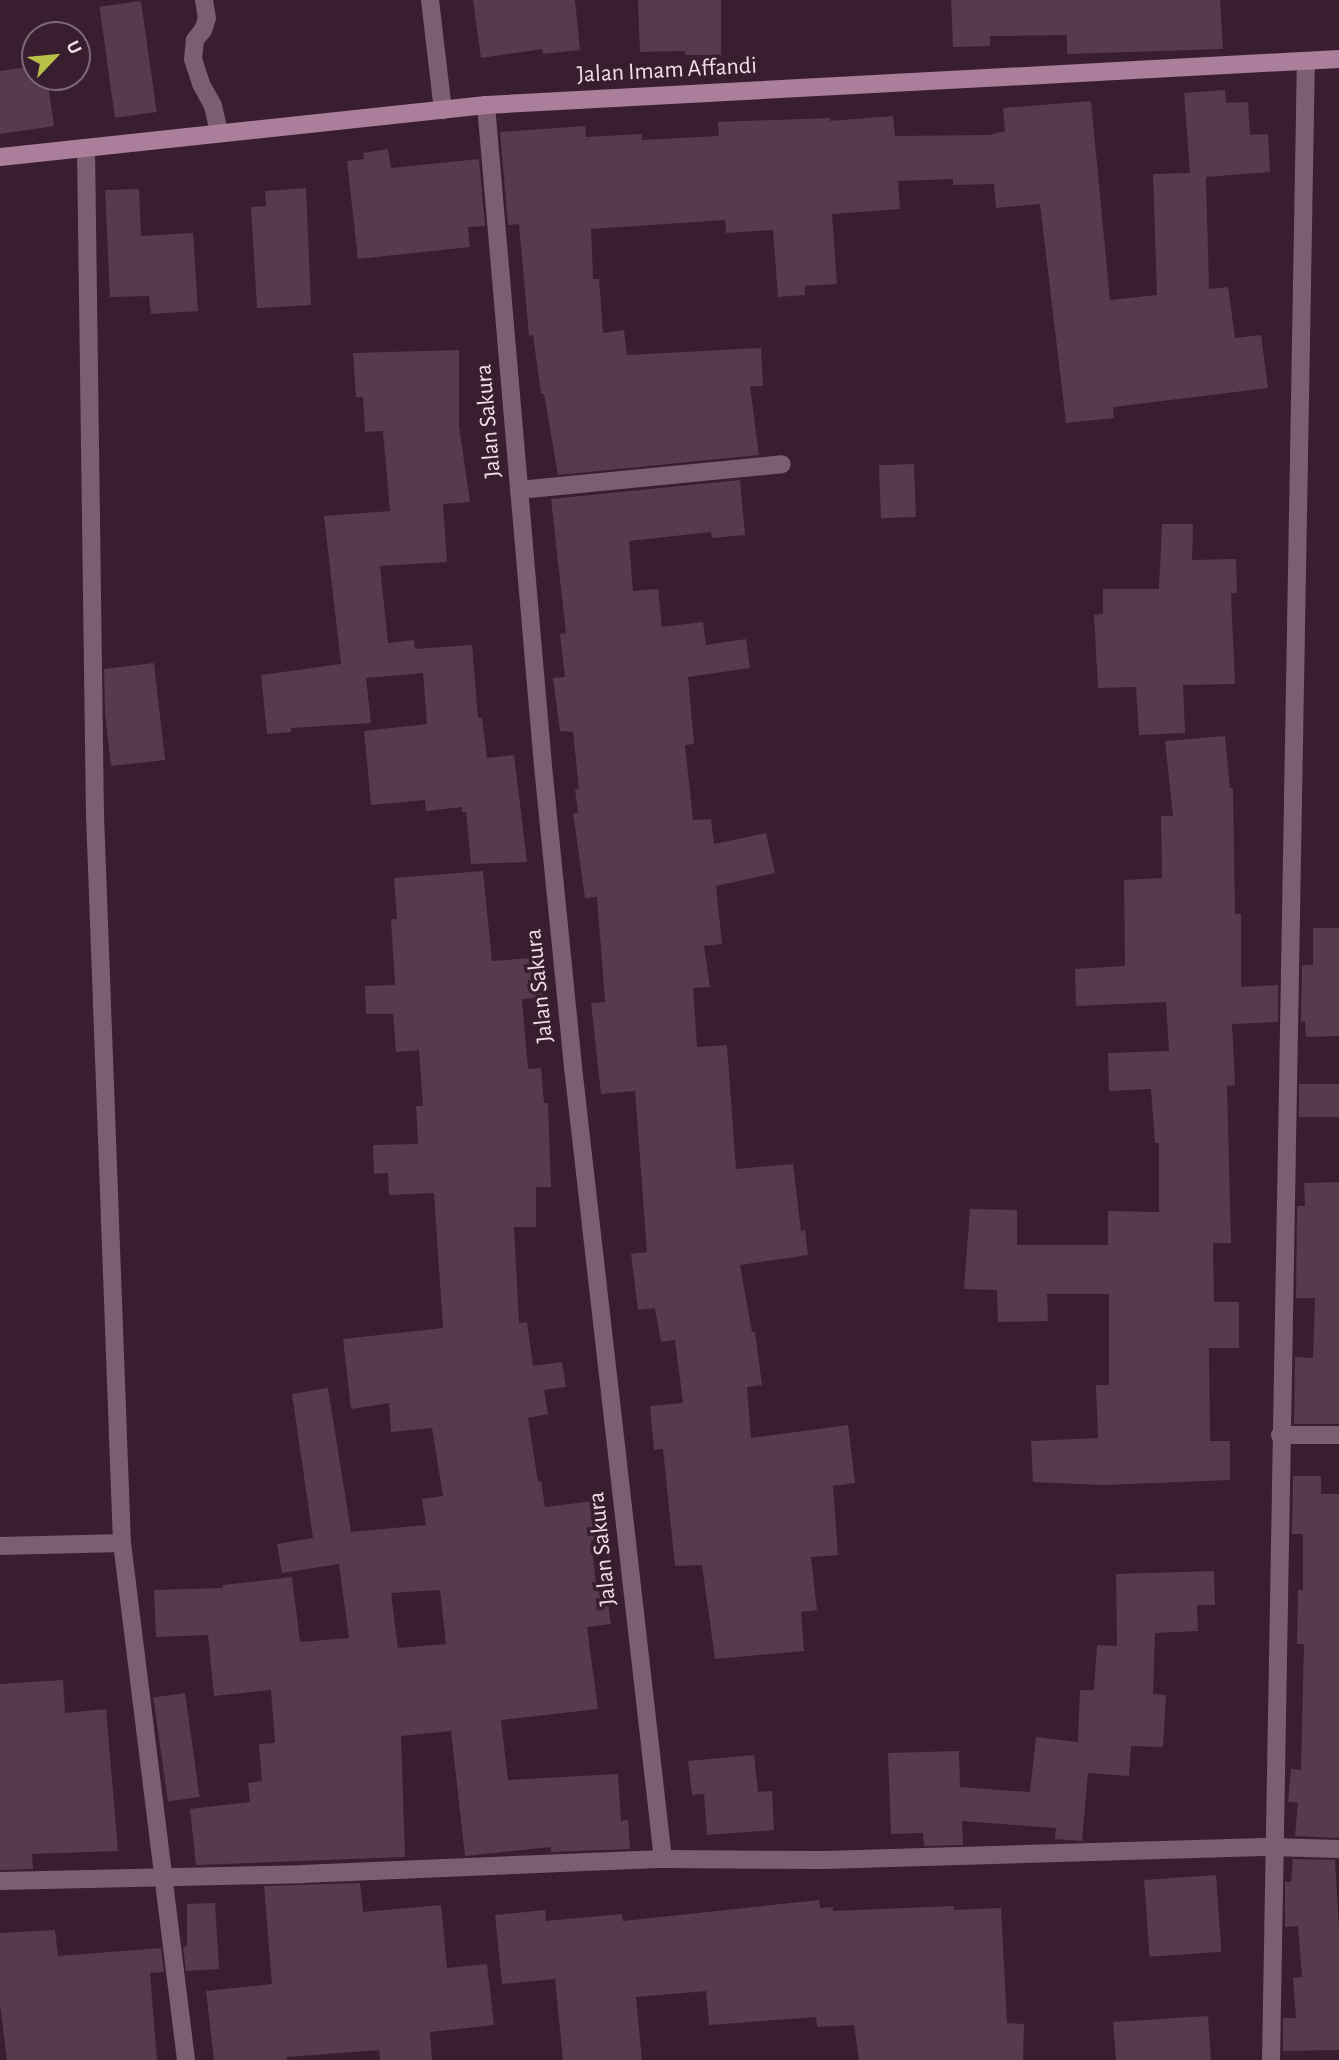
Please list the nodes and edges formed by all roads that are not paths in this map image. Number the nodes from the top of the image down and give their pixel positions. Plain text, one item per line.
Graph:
1 (204, 0) edge
2 (430, 0) edge
3 (1339, 59) edge
4 (1306, 61) junction
5 (486, 105) junction
6 (443, 110) junction
7 (219, 133) junction
8 (86, 148) junction
9 (0, 158) edge
10 (782, 464) dead end
11 (519, 491) junction
12 (1280, 1435) junction
13 (1339, 1435) edge
14 (122, 1543) junction
15 (0, 1546) edge
16 (1272, 1847) junction
17 (1339, 1849) edge
18 (663, 1859) junction
19 (164, 1877) junction
20 (0, 1881) edge
21 (186, 2060) edge
22 (1271, 2060) edge

1 - 7 street
2 - 6 street
3 - 4 street, Jalan Imam Affandi
4 - 5 street, Jalan Imam Affandi
4 - 12 street
5 - 6 street, Jalan Imam Affandi
5 - 11 street, Jalan Sakura
6 - 7 street, Jalan Imam Affandi
7 - 8 street, Jalan Imam Affandi
8 - 9 street, Jalan Imam Affandi
8 - 14 street
10 - 11 street
11 - 18 street, Jalan Sakura
12 - 13 street
12 - 16 street
14 - 15 street
14 - 19 street
16 - 17 street
16 - 18 street
16 - 22 street
18 - 19 street
19 - 20 street
19 - 21 street

